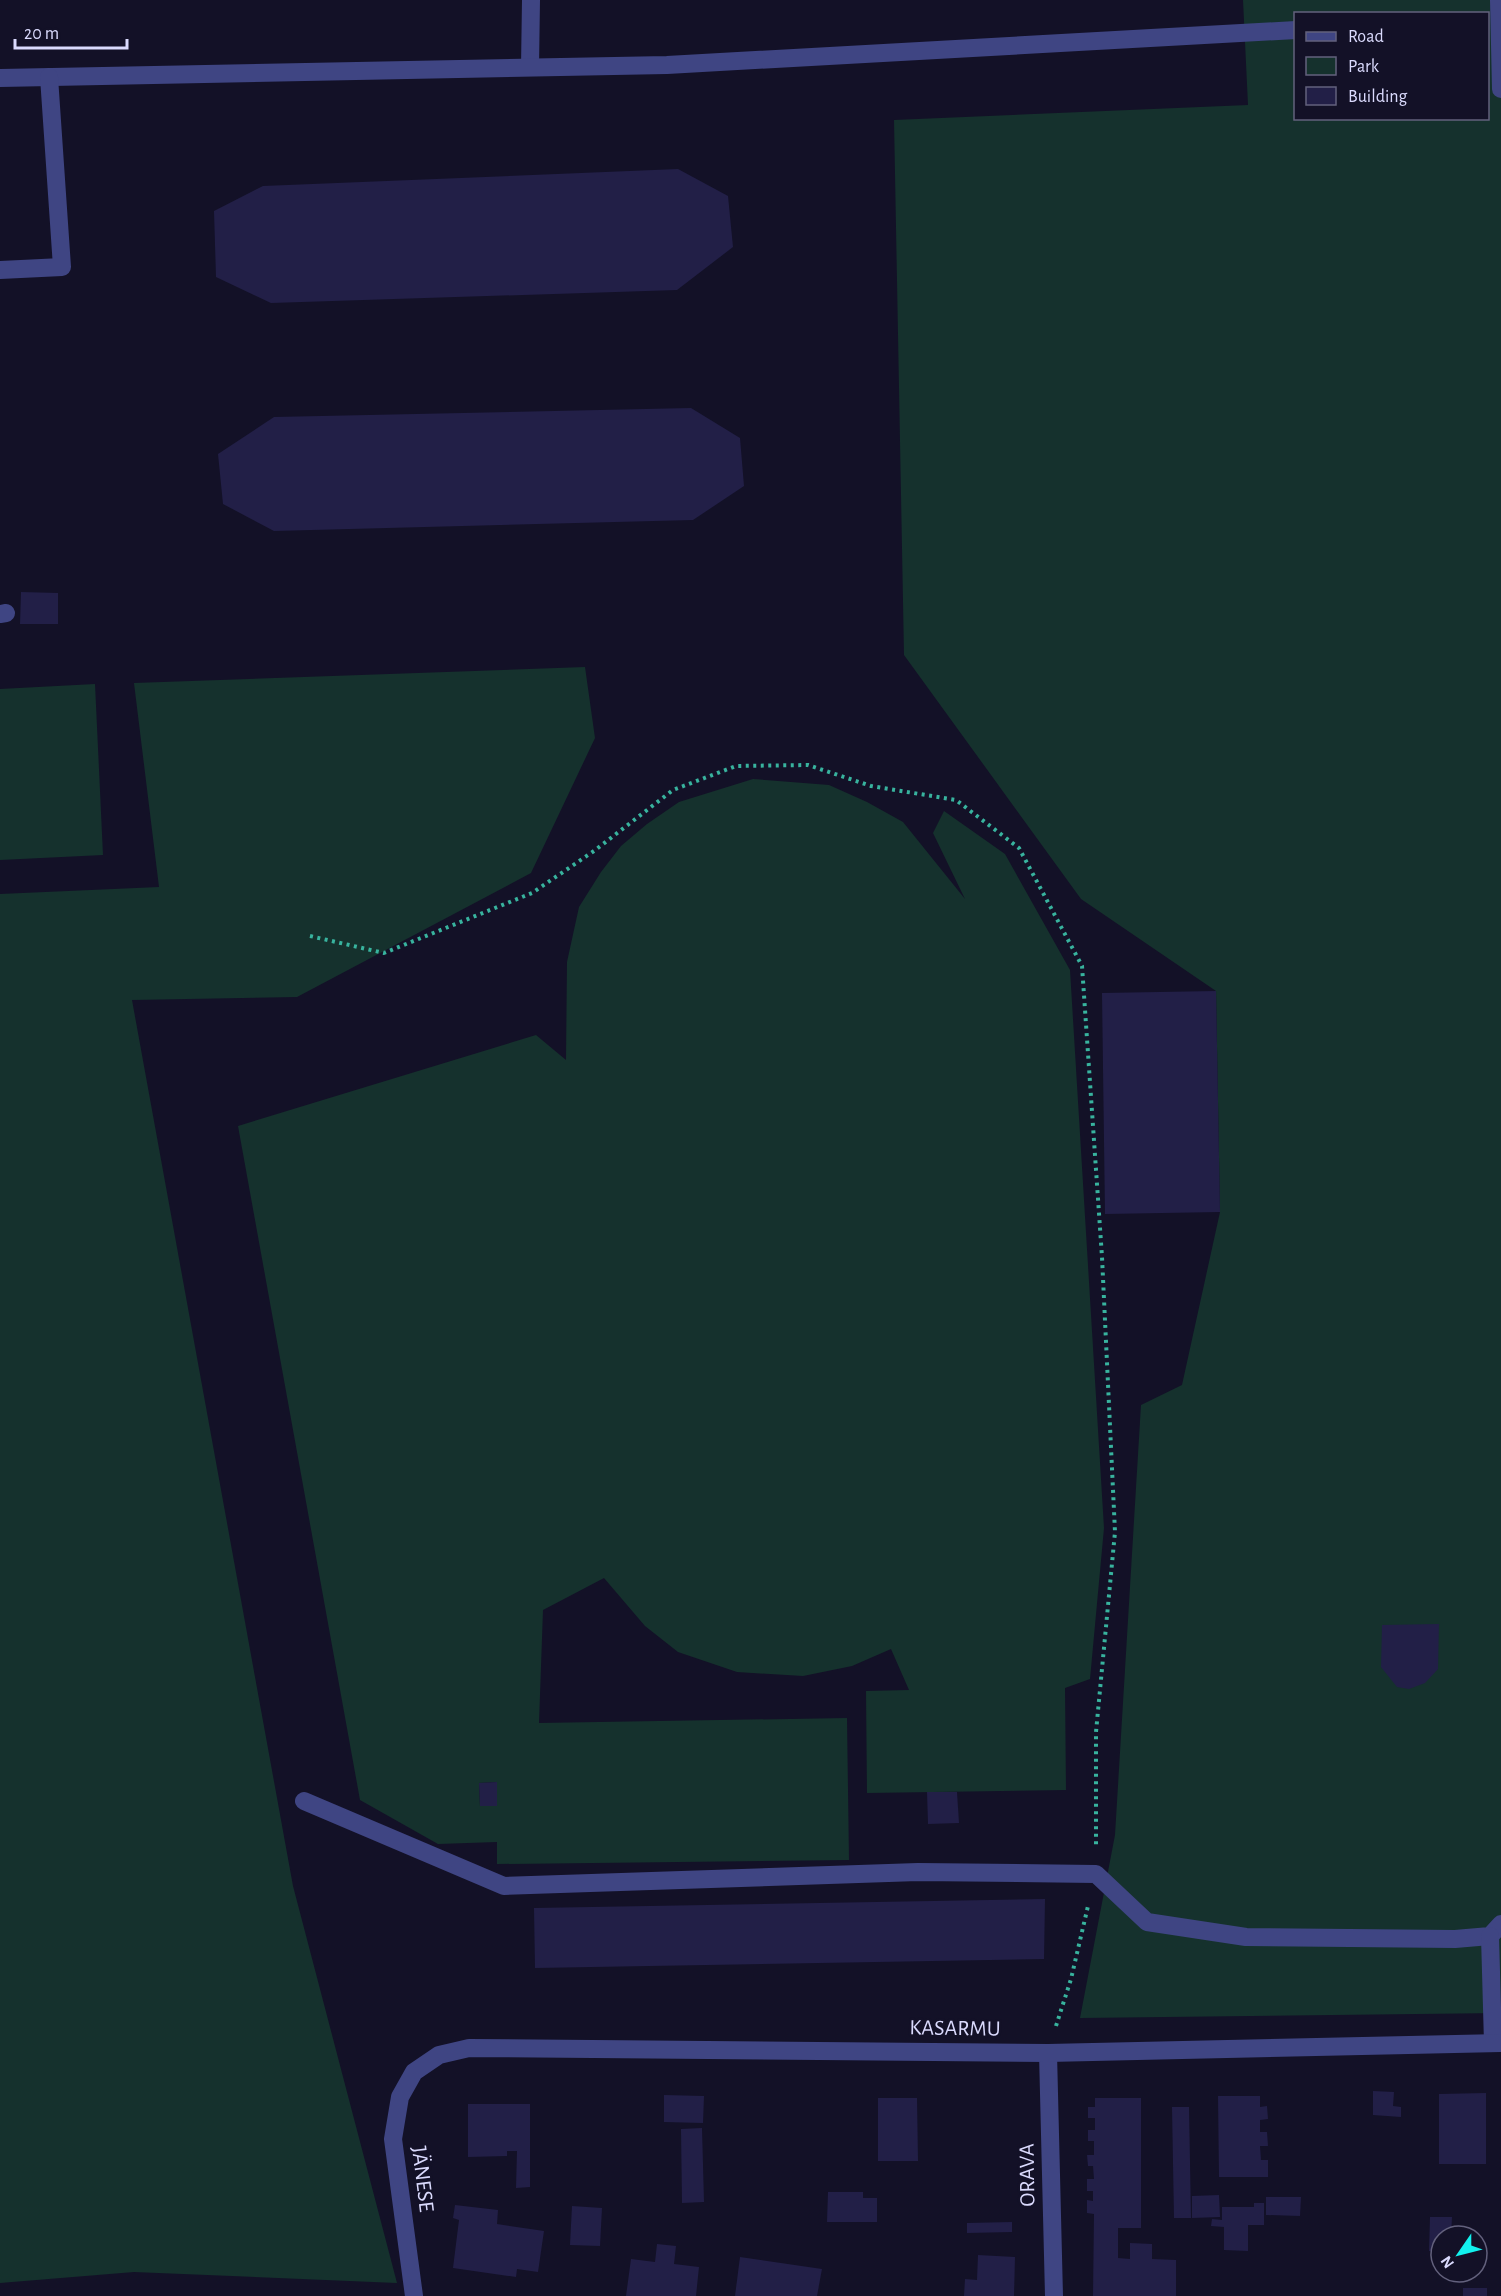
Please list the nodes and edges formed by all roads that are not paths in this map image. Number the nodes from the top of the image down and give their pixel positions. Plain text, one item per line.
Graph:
1 (531, 0) edge
2 (1499, 0) edge
3 (1493, 20) edge
4 (1294, 30) edge
5 (530, 67) junction
6 (49, 77) junction
7 (0, 78) edge
8 (1501, 89) edge
9 (0, 270) edge
10 (304, 1801) dead end
11 (1495, 1930) edge
12 (1497, 2043) edge
13 (1048, 2053) junction
14 (414, 2072) joint
15 (414, 2296) edge
16 (1054, 2296) edge

1 - 5 street
2 - 3 street
3 - 8 street
4 - 5 street
5 - 6 street
6 - 7 street
6 - 9 street
10 - 11 street
11 - 12 street
12 - 13 street, KASARMU
13 - 14 street, KASARMU
13 - 16 street, ORAVA
14 - 15 street, JÄNESE

